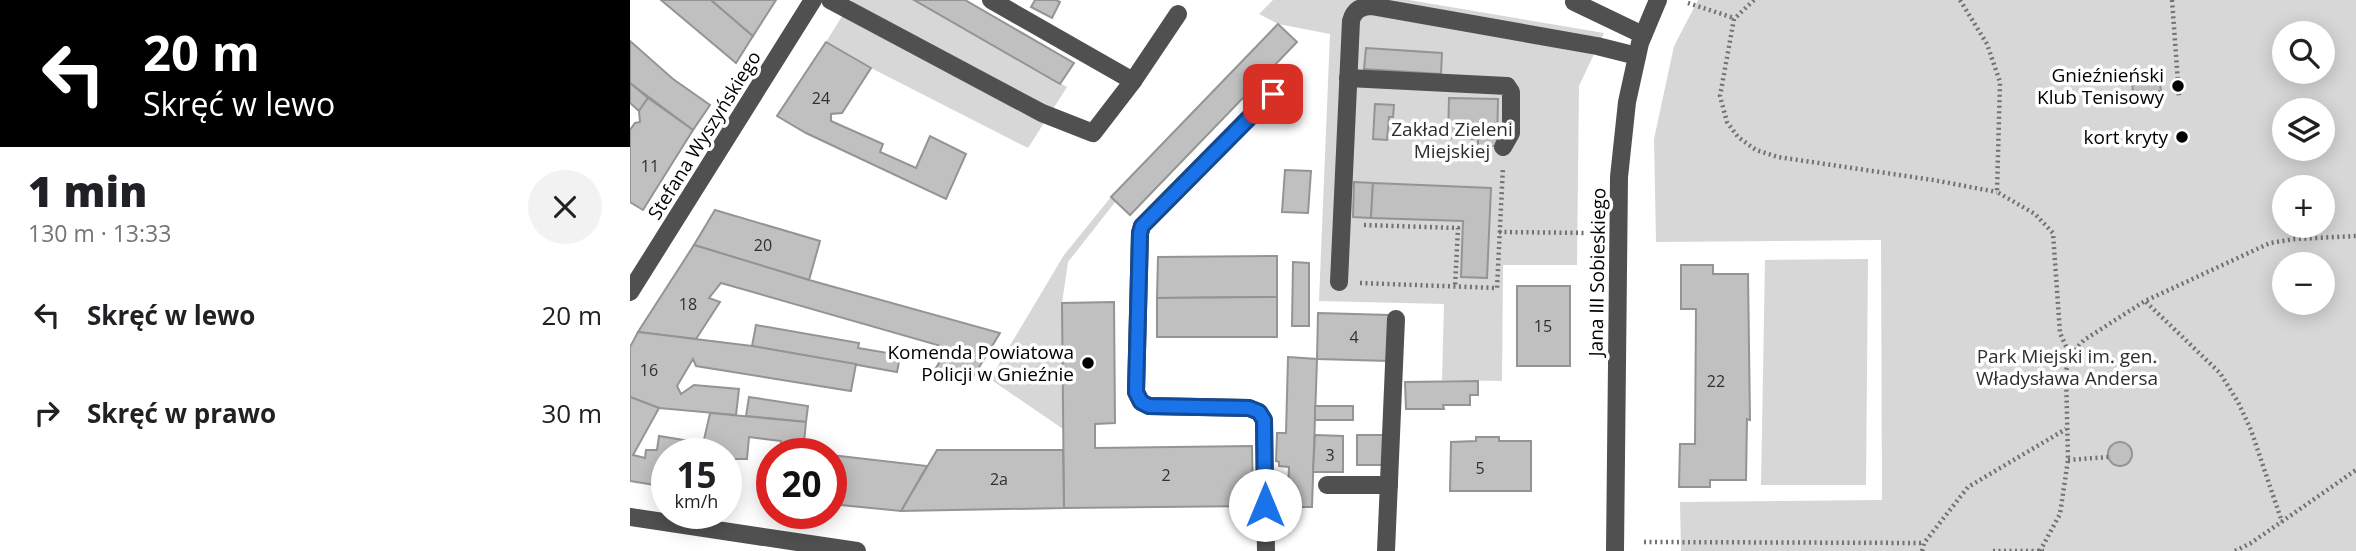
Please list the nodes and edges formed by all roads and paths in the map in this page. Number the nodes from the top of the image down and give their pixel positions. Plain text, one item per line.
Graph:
1 (813, 0) edge
2 (830, 0) edge
3 (991, 0) edge
4 (1658, 0) edge
5 (1754, 0) edge
6 (1960, 0) edge
7 (2172, 0) edge
8 (1570, 1) edge
9 (1688, 3) dead end
10 (1178, 14) dead end
11 (1734, 19) junction
12 (1643, 36) junction
13 (1637, 56) junction
14 (1292, 75) dead end
15 (1348, 78) junction
16 (1133, 81) junction
17 (2179, 96) dead end
18 (1503, 147) joint
19 (1997, 192) junction
20 (1341, 224) junction
21 (1499, 232) junction
22 (1592, 233) dead end
23 (2356, 236) edge
24 (1339, 282) joint
25 (1455, 286) junction
26 (630, 292) edge
27 (2146, 301) junction
28 (1396, 319) dead end
29 (2070, 355) junction
30 (2066, 429) junction
31 (2108, 457) dead end
32 (2068, 460) junction
33 (2356, 470) edge
34 (1327, 485) dead end
35 (1389, 485) junction
36 (630, 517) edge
37 (2282, 522) junction
38 (1644, 542) dead end
39 (1923, 542) junction
40 (2041, 550) edge
41 (856, 551) edge
42 (1266, 551) edge
43 (1385, 551) edge
44 (1615, 551) edge
45 (1922, 551) edge
46 (1993, 551) edge
47 (2235, 551) edge

1 - 26 street, Stefana Wyszyńskiego
2 - 16 street
3 - 16 street
4 - 12 street, Jana III Sobieskiego
5 - 11 path
6 - 19 path
7 - 17 path
8 - 12 street
9 - 11 path
10 - 16 street
11 - 19 path
12 - 13 street, Jana III Sobieskiego
13 - 15 street
13 - 44 street, Jana III Sobieskiego
14 - 42 street
15 - 18 street
15 - 20 street
18 - 21 path
19 - 29 path
20 - 24 street
20 - 25 path
21 - 22 path
21 - 25 path
23 - 27 path
24 - 25 path
27 - 29 path
27 - 37 path
28 - 35 street
29 - 30 path
30 - 32 path
30 - 39 path
31 - 32 path
32 - 40 path
33 - 37 path
34 - 35 street
35 - 43 street
36 - 41 street
37 - 47 path
38 - 39 path
39 - 45 path
40 - 46 path

